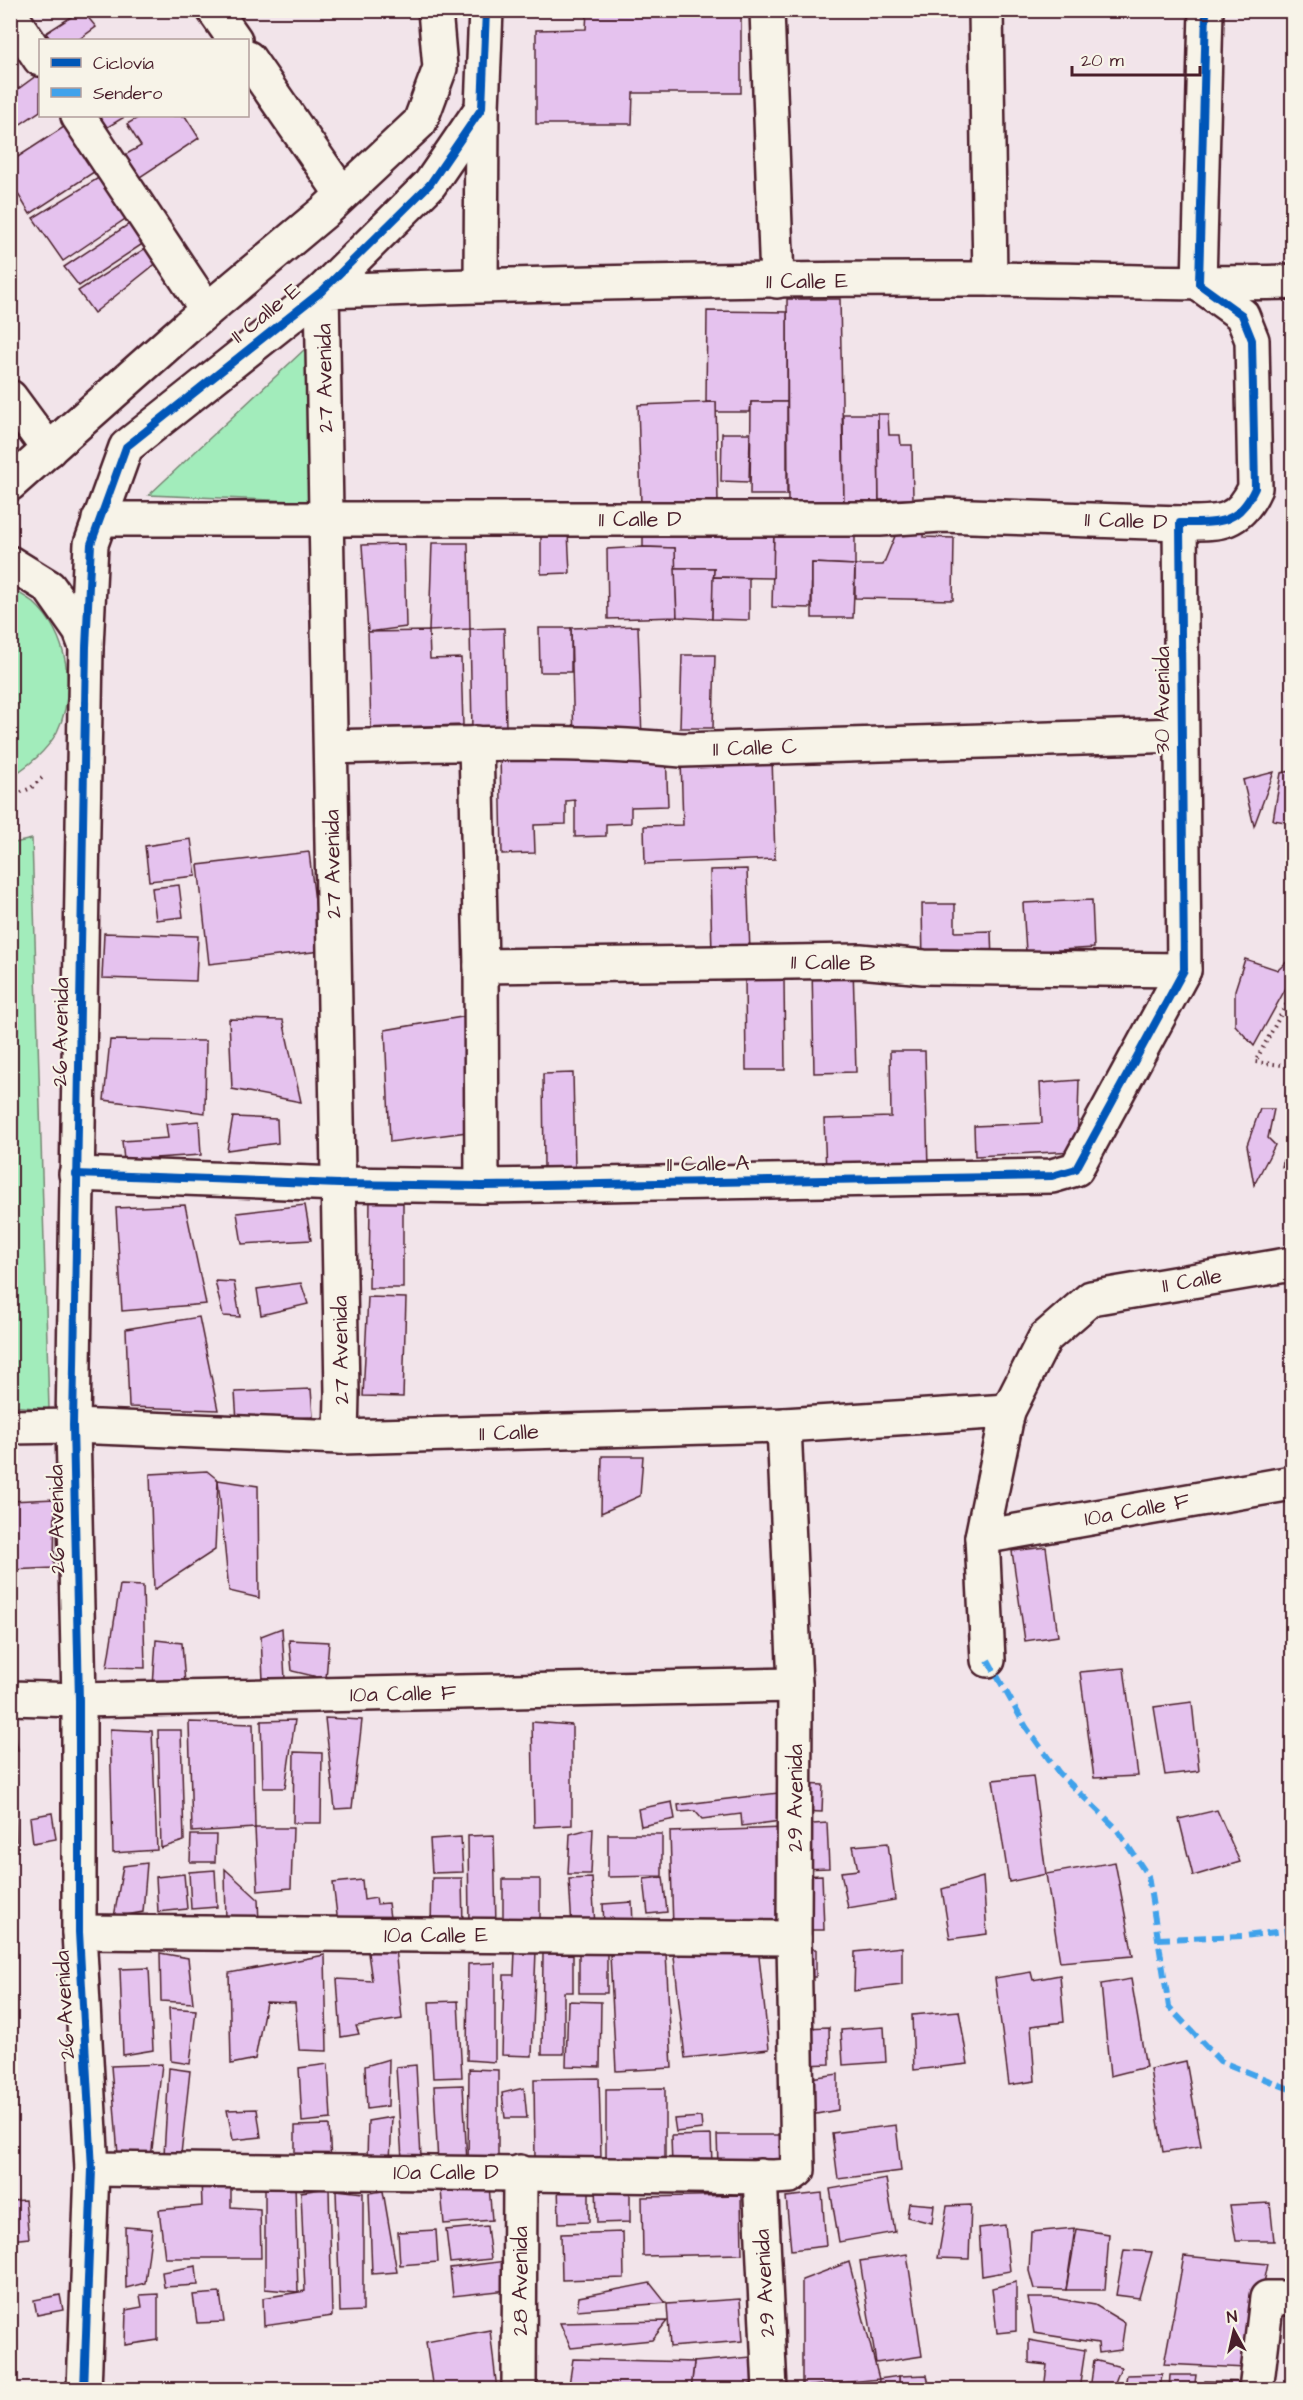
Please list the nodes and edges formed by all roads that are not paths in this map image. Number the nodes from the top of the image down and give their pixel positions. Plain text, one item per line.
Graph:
1 (214, 10) edge
2 (435, 10) edge
3 (486, 10) edge
4 (767, 10) edge
5 (986, 10) edge
6 (1206, 10) edge
7 (10, 14) edge
8 (234, 39) edge
9 (39, 58) edge
10 (249, 59) edge
11 (482, 108) junction
12 (79, 117) edge
13 (342, 194) junction
14 (990, 279) junction
15 (777, 281) junction
16 (1293, 282) edge
17 (1199, 284) junction
18 (481, 285) junction
19 (322, 291) junction
20 (207, 310) junction
21 (10, 397) edge
22 (49, 450) junction
23 (10, 484) edge
24 (99, 519) junction
25 (328, 520) junction
26 (1180, 523) junction
27 (10, 563) edge
28 (86, 647) junction
29 (1180, 735) junction
30 (476, 743) junction
31 (331, 747) junction
32 (481, 966) junction
33 (1184, 970) junction
34 (1076, 1169) joint
35 (76, 1174) junction
36 (339, 1184) junction
37 (482, 1186) junction
38 (1293, 1264) edge
39 (1008, 1412) junction
40 (784, 1425) junction
41 (73, 1426) junction
42 (10, 1427) edge
43 (341, 1437) junction
44 (1293, 1483) edge
45 (982, 1537) junction
46 (988, 1660) dead end
47 (795, 1685) junction
48 (10, 1698) edge
49 (79, 1700) junction
50 (79, 1932) junction
51 (794, 1938) junction
52 (92, 2169) junction
53 (798, 2170) joint
54 (520, 2172) junction
55 (760, 2176) junction
56 (1282, 2297) edge
57 (84, 2390) edge
58 (519, 2390) edge
59 (770, 2390) edge
60 (1256, 2390) edge

1 - 8 street
2 - 13 street, 11 Calle E
3 - 11 street
4 - 15 street
5 - 14 street
6 - 17 street
7 - 9 street
10 - 13 street
11 - 18 street
11 - 19 street, 11 Calle E
12 - 20 street
13 - 20 street, 11 Calle E
14 - 15 street, 11 Calle E
14 - 17 street, 11 Calle E
15 - 18 street, 11 Calle E
16 - 17 street, 11 Calle E
17 - 26 street
18 - 19 street, 11 Calle E
19 - 24 street, 11 Calle E
19 - 25 street, 27 Avenida
20 - 22 street, 11 Calle E
21 - 22 street
22 - 23 street, 11 Calle E
24 - 25 street, 11 Calle D
24 - 28 street, 11 Calle E
25 - 26 street, 11 Calle D
25 - 31 street, 27 Avenida
26 - 29 street, 30 Avenida
27 - 28 street
28 - 35 street, 26 Avenida
29 - 30 street, 11 Calle C
29 - 33 street, 30 Avenida
30 - 31 street, 11 Calle C
30 - 32 street
31 - 36 street, 27 Avenida
32 - 33 street, 11 Calle B
32 - 37 street
33 - 34 street, 30 Avenida
34 - 37 street, 11 Calle A
35 - 36 street, 11 Calle A
35 - 41 street, 26 Avenida
36 - 37 street, 11 Calle A
36 - 43 street, 27 Avenida
38 - 39 street, 11 Calle
39 - 40 street, 11 Calle
39 - 45 street
40 - 43 street, 11 Calle
40 - 47 street, 29 Avenida
41 - 42 street, 11 Calle
41 - 43 street, 11 Calle
41 - 49 street, 26 Avenida
44 - 45 street, 10a Calle F
45 - 46 street
47 - 49 street, 10a Calle F
47 - 51 street, 29 Avenida
48 - 49 street, 10a Calle F
49 - 50 street, 26 Avenida
50 - 51 street, 10a Calle E
50 - 52 street, 26 Avenida
51 - 53 street, 29 Avenida
52 - 54 street, 10a Calle D
52 - 57 street, 26 Avenida
53 - 55 street, 10a Calle D
54 - 55 street, 10a Calle D
54 - 58 street, 28 Avenida
55 - 59 street, 29 Avenida
56 - 60 street

